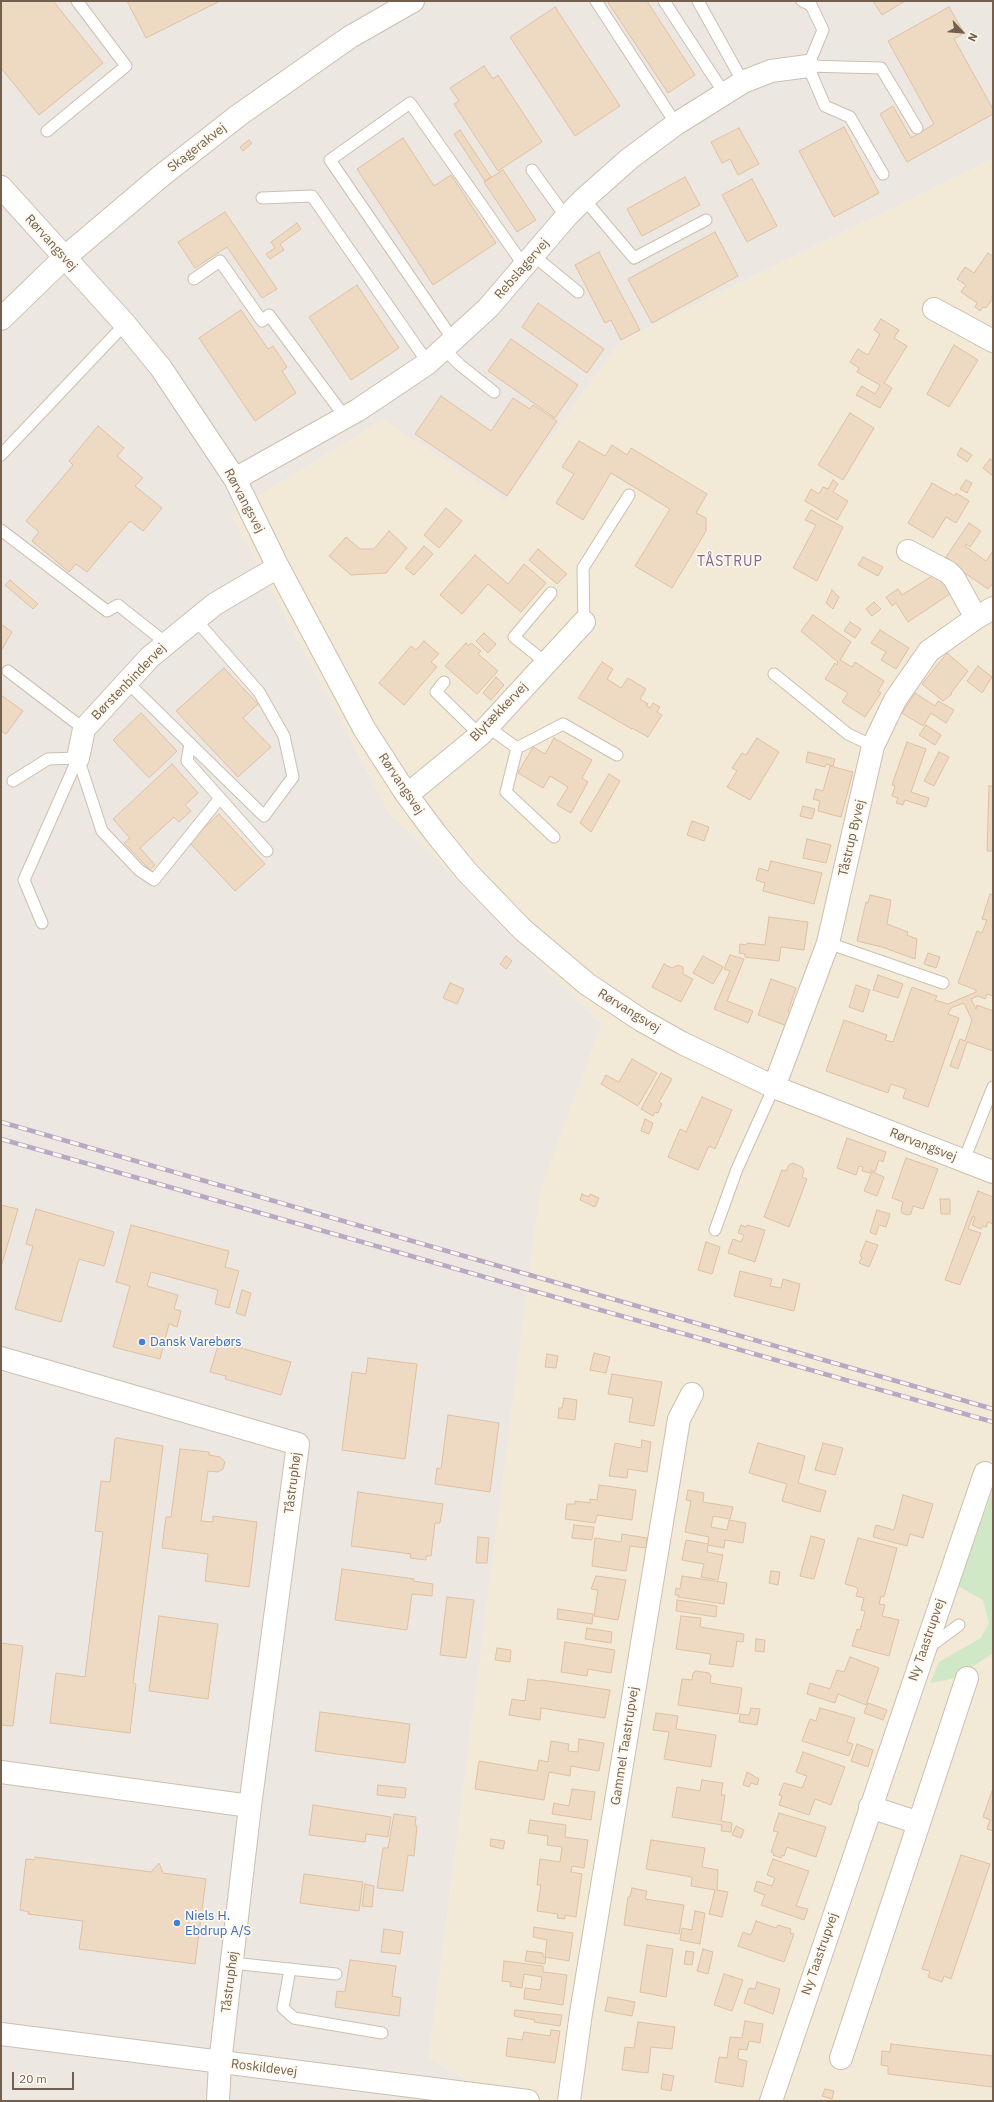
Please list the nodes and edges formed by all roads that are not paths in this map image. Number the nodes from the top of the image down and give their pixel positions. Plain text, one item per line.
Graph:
1 (77, 1) edge
2 (413, 1) edge
3 (596, 1) edge
4 (664, 1) edge
5 (698, 1) edge
6 (802, 1) edge
7 (808, 66) junction
8 (743, 82) junction
9 (724, 93) junction
10 (676, 124) junction
11 (917, 128) dead end
12 (47, 131) dead end
13 (532, 170) dead end
14 (883, 174) dead end
15 (1, 187) edge
16 (262, 198) dead end
17 (584, 199) junction
18 (566, 217) junction
19 (706, 220) dead end
20 (64, 258) junction
21 (529, 261) junction
22 (194, 279) dead end
23 (578, 292) dead end
24 (934, 309) dead end
25 (1, 319) edge
26 (125, 324) junction
27 (993, 341) edge
28 (449, 345) junction
29 (428, 363) junction
30 (494, 392) dead end
31 (345, 417) junction
32 (1, 455) edge
33 (235, 479) junction
34 (629, 495) dead end
35 (1, 530) edge
36 (908, 551) dead end
37 (278, 567) junction
38 (551, 593) dead end
39 (984, 613) edge
40 (195, 618) junction
41 (584, 622) joint
42 (166, 643) junction
43 (545, 662) junction
44 (8, 671) dead end
45 (774, 674) dead end
46 (127, 682) junction
47 (444, 682) dead end
48 (84, 729) junction
49 (484, 730) junction
50 (190, 744) junction
51 (873, 746) junction
52 (517, 748) junction
53 (616, 755) dead end
54 (78, 758) junction
55 (13, 781) dead end
56 (407, 795) junction
57 (220, 798) junction
58 (554, 837) dead end
59 (267, 850) dead end
60 (42, 923) dead end
61 (828, 943) junction
62 (943, 983) dead end
63 (774, 1087) junction
64 (993, 1087) edge
65 (964, 1160) junction
66 (993, 1172) edge
67 (715, 1230) dead end
68 (1, 1358) edge
69 (692, 1394) dead end
70 (985, 1473) dead end
71 (959, 1625) dead end
72 (923, 1652) junction
73 (967, 1678) dead end
74 (1, 1772) edge
75 (250, 1806) junction
76 (870, 1808) junction
77 (919, 1823) junction
78 (232, 1963) junction
79 (290, 1969) junction
80 (336, 1974) dead end
81 (382, 2033) dead end
82 (1, 2034) edge
83 (841, 2058) dead end
84 (220, 2063) junction
85 (218, 2101) edge
86 (528, 2101) edge
87 (569, 2101) edge
88 (771, 2101) edge

1 - 12 lane
2 - 20 street, Skagerakvej
3 - 10 lane
4 - 9 lane
5 - 8 lane
6 - 7 lane
7 - 8 street, Rebslagervej
7 - 11 lane
7 - 14 lane
8 - 9 street, Rebslagervej
9 - 10 street, Rebslagervej
10 - 17 street, Rebslagervej
13 - 18 lane
15 - 20 street, Rørvangsvej
16 - 29 lane
17 - 18 street, Rebslagervej
17 - 19 lane
18 - 21 street, Rebslagervej
20 - 25 street, Skagerakvej
20 - 26 street, Rørvangsvej
21 - 23 lane
21 - 28 street, Rebslagervej
21 - 28 lane
22 - 31 lane
24 - 27 street
26 - 32 lane
26 - 33 street, Rørvangsvej
28 - 29 street, Rebslagervej
28 - 30 lane
29 - 31 street, Rebslagervej
31 - 33 street, Rebslagervej
33 - 37 street, Rørvangsvej
34 - 41 lane
35 - 42 lane
36 - 39 street, Tåstrup Byvej
37 - 40 street, Børstenbindervej
37 - 56 street, Rørvangsvej
38 - 43 lane
39 - 51 street, Tåstrup Byvej
40 - 42 street, Børstenbindervej
40 - 50 lane
41 - 43 street, Blytækkervej
42 - 46 street, Børstenbindervej
43 - 49 street, Blytækkervej
44 - 48 lane
45 - 51 lane
46 - 48 street, Børstenbindervej
46 - 50 lane
47 - 49 lane
48 - 54 street, Børstenbindervej
49 - 52 lane
49 - 56 street, Blytækkervej
50 - 57 lane
51 - 61 street, Tåstrup Byvej
52 - 53 lane
52 - 58 lane
54 - 55 lane
54 - 57 lane
54 - 60 lane
56 - 63 street, Rørvangsvej
57 - 59 lane
61 - 62 lane
61 - 63 street, Tåstrup Byvej
63 - 65 street, Rørvangsvej
63 - 67 lane
64 - 65 lane
65 - 66 street, Rørvangsvej
68 - 75 street, Tåstruphøj
69 - 87 street, Gammel Taastrupvej
70 - 72 street, Ny Taastrupvej
71 - 72 lane
72 - 76 street, Ny Taastrupvej
73 - 77 street
74 - 75 street
75 - 78 street, Tåstruphøj
76 - 77 street
76 - 88 street, Ny Taastrupvej
77 - 83 street
78 - 79 lane
78 - 84 street, Tåstruphøj
79 - 80 lane
79 - 81 lane
82 - 84 street, Roskildevej
84 - 85 street, Tåstruphøj
84 - 86 street, Roskildevej

